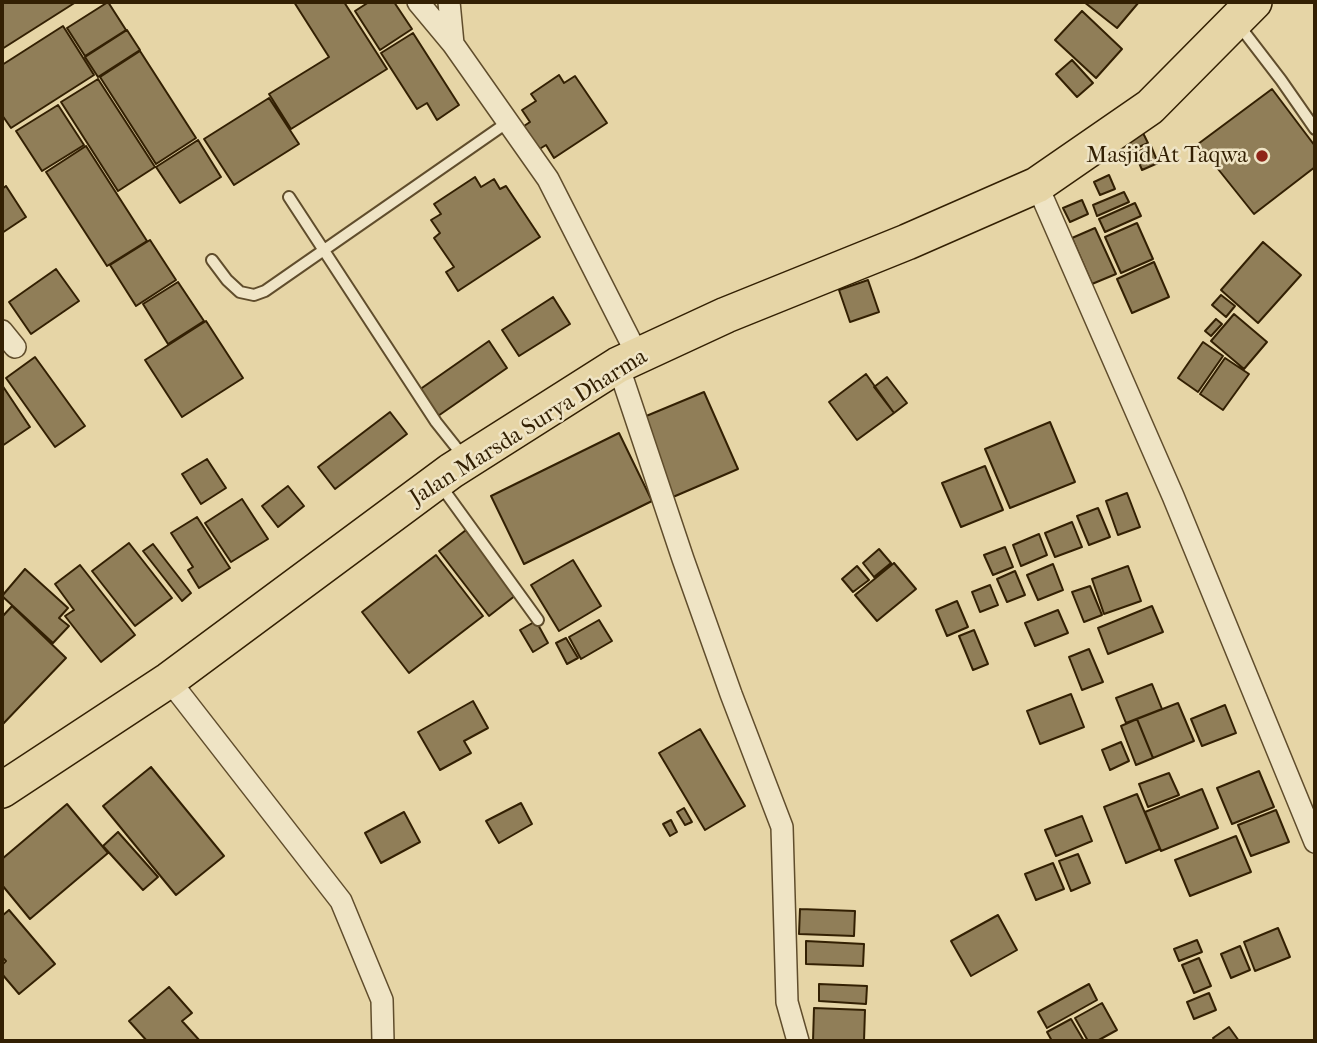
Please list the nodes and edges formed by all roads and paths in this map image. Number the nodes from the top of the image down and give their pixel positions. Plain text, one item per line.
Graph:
1 (418, 2) edge
2 (449, 2) edge
3 (1245, 12) edge
4 (453, 44) junction
5 (508, 122) junction
6 (1315, 129) edge
7 (1037, 185) junction
8 (289, 197) dead end
9 (324, 250) junction
10 (212, 260) dead end
11 (628, 361) junction
12 (467, 461) junction
13 (437, 481) junction
14 (538, 620) dead end
15 (169, 680) junction
16 (4, 785) edge
17 (1315, 842) edge
18 (383, 1041) edge
19 (797, 1041) edge

1 - 4 street
2 - 4 street
3 - 6 lane
3 - 7 highway, Jalan Marsda Surya Dharma
4 - 5 street
5 - 9 lane
5 - 11 street
7 - 11 highway, Jalan Marsda Surya Dharma
7 - 17 street
8 - 9 lane
9 - 10 lane
9 - 12 lane
11 - 12 highway, Jalan Marsda Surya Dharma
11 - 19 street
12 - 13 highway, Jalan Marsda Surya Dharma
13 - 14 lane
13 - 15 highway, Jalan Marsda Surya Dharma
15 - 16 highway, Jalan Marsda Surya Dharma
15 - 18 street

